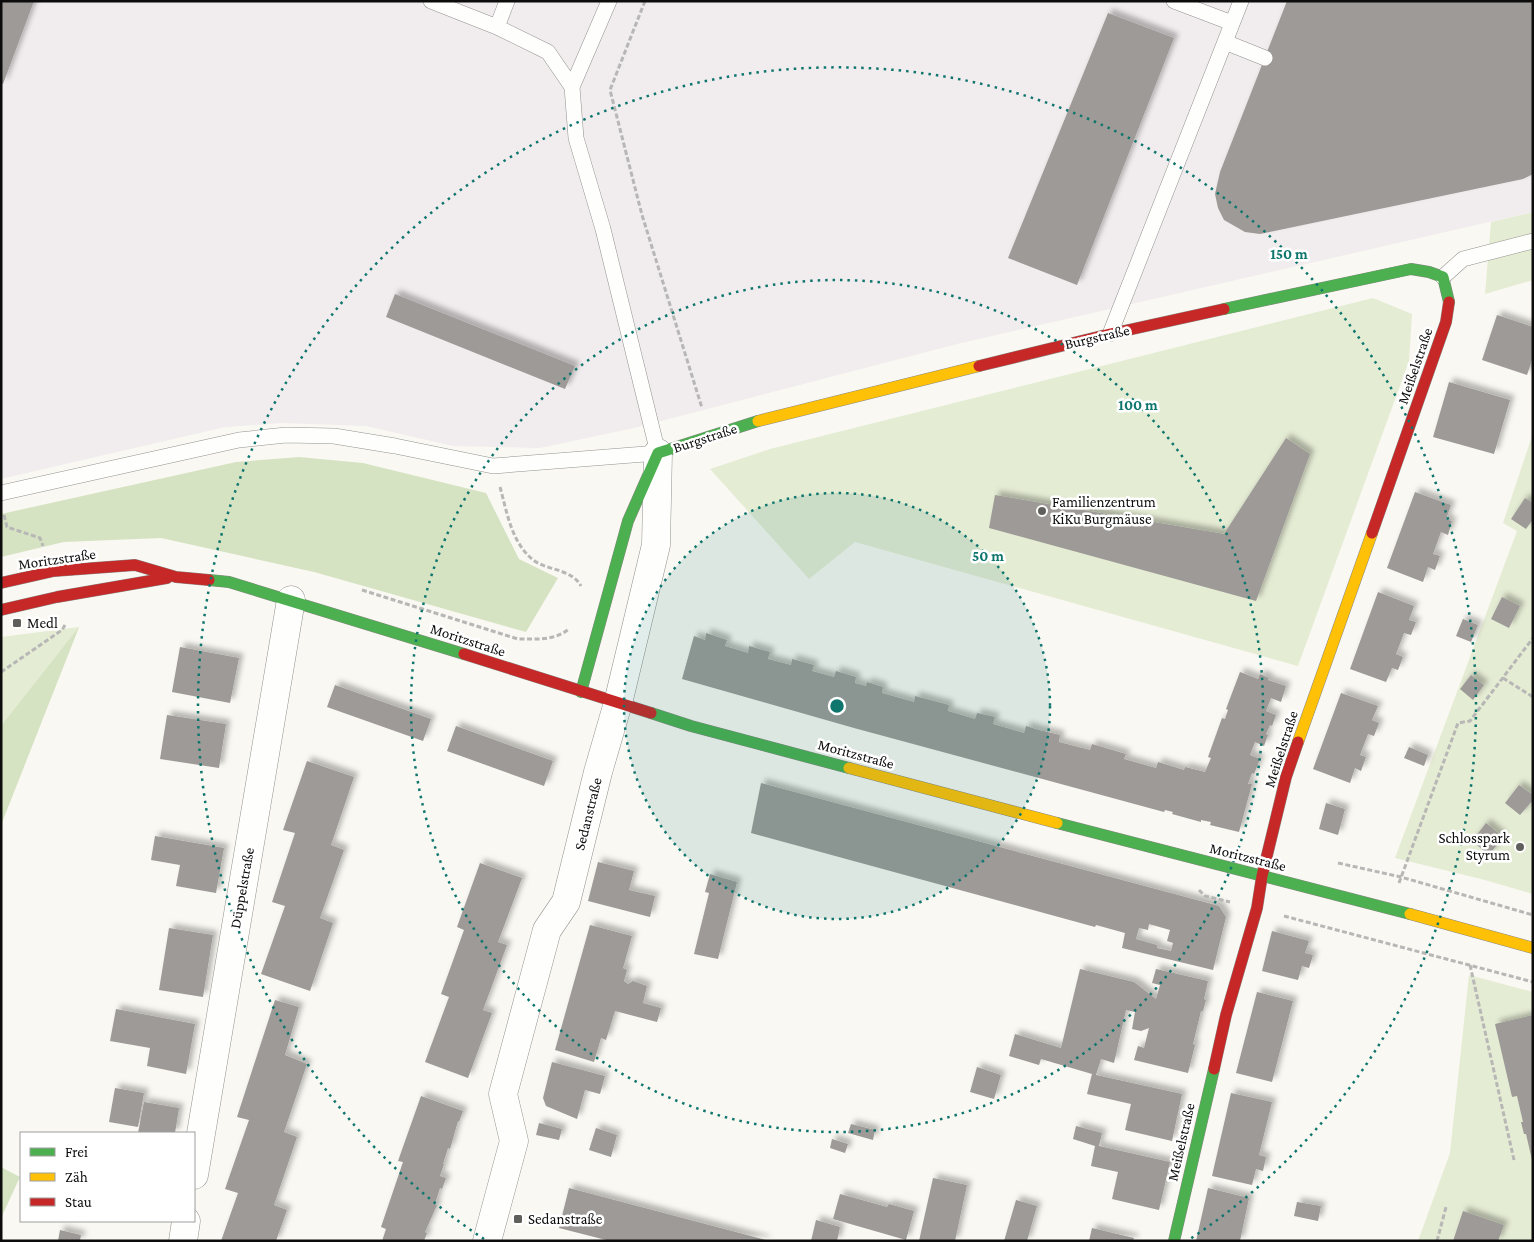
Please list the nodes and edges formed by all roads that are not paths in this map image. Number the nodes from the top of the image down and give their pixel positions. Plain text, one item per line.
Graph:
1 (431, 1) edge
2 (507, 1) edge
3 (609, 1) edge
4 (1174, 1) edge
5 (1241, 1) edge
6 (1232, 23) junction
7 (497, 27) junction
8 (1224, 42) junction
9 (1265, 58) dead end
10 (572, 88) junction
11 (1533, 241) edge
12 (1443, 277) junction
13 (1110, 334) junction
14 (658, 453) junction
15 (1, 493) edge
16 (176, 576) junction
17 (1, 583) edge
18 (291, 600) junction
19 (1, 610) edge
20 (581, 692) junction
21 (618, 703) junction
22 (1262, 876) junction
23 (1533, 948) edge
24 (195, 1169) edge
25 (186, 1222) edge
26 (183, 1241) edge
27 (487, 1241) edge
28 (1174, 1241) edge

1 - 7 lane
2 - 7 lane
3 - 10 lane
4 - 6 lane
5 - 6 lane
6 - 8 lane
7 - 10 lane
8 - 9 lane
8 - 13 lane
10 - 14 lane
11 - 12 lane
12 - 13 street, Burgstraße
12 - 22 street, Meißelstraße
13 - 14 street, Burgstraße
14 - 15 lane
14 - 20 street, Burgstraße
14 - 21 street, Burgstraße
16 - 17 street, Moritzstraße
16 - 18 street, Moritzstraße
16 - 19 street, Moritzstraße
18 - 20 street, Moritzstraße
18 - 24 street, Düppelstraße
20 - 21 street, Moritzstraße
21 - 22 street, Moritzstraße
21 - 27 street, Sedanstraße
22 - 23 street, Moritzstraße
22 - 28 street, Meißelstraße
25 - 26 street

